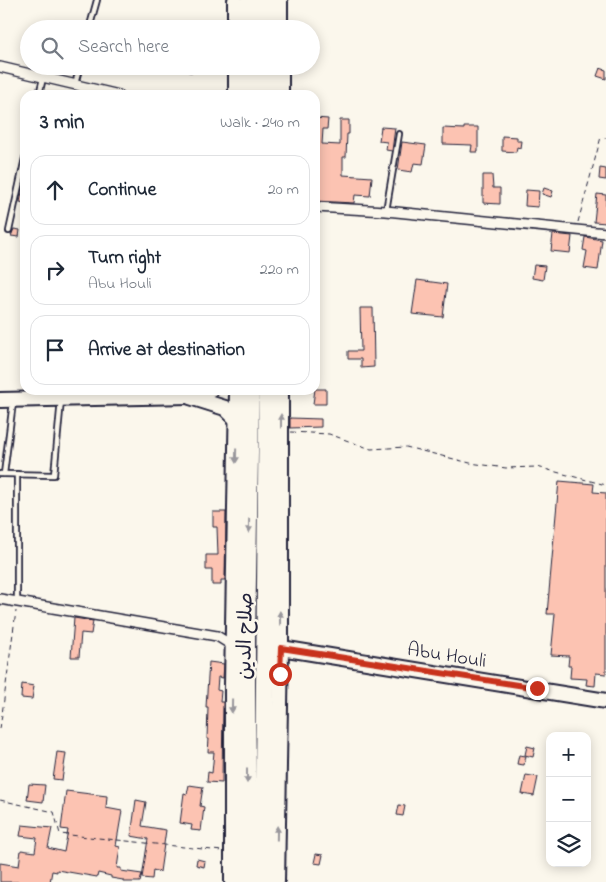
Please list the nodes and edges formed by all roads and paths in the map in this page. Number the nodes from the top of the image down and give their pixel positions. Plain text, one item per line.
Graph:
1 (97, 0) edge
2 (235, 0) edge
3 (250, 0) edge
4 (265, 0) edge
5 (280, 0) edge
6 (91, 20) edge
7 (235, 20) edge
8 (251, 20) edge
9 (266, 20) edge
10 (280, 20) edge
11 (0, 67) edge
12 (20, 72) edge
13 (31, 75) edge
14 (80, 75) edge
15 (236, 75) edge
16 (252, 75) edge
17 (266, 75) edge
18 (281, 75) edge
19 (43, 78) junction
20 (79, 89) edge
21 (40, 90) edge
22 (236, 90) edge
23 (252, 90) edge
24 (267, 90) edge
25 (281, 90) edge
26 (399, 134) dead end
27 (606, 138) edge
28 (20, 182) edge
29 (320, 207) edge
30 (386, 211) junction
31 (576, 230) junction
32 (10, 231) dead end
33 (606, 233) edge
34 (193, 395) edge
35 (238, 395) edge
36 (250, 395) edge
37 (268, 395) edge
38 (281, 395) edge
39 (189, 396) junction
40 (61, 399) junction
41 (6, 400) edge
42 (237, 420) junction
43 (281, 433) junction
44 (2, 474) edge
45 (17, 474) junction
46 (606, 484) edge
47 (0, 599) edge
48 (17, 603) junction
49 (234, 619) junction
50 (212, 635) junction
51 (233, 646) junction
52 (281, 648) junction
53 (606, 701) edge
54 (0, 729) edge
55 (0, 800) edge
56 (232, 853) junction
57 (232, 882) edge
58 (246, 882) edge
59 (263, 882) edge
60 (277, 882) edge

1 - 6 lane
2 - 7 main road
3 - 8 highway
4 - 9 highway
5 - 10 main road
11 - 12 street
13 - 19 street
14 - 20 lane
15 - 22 main road
16 - 23 highway
17 - 24 highway
18 - 25 main road
19 - 20 street
19 - 21 lane
26 - 30 lane
27 - 31 path
28 - 32 lane
29 - 30 street
30 - 31 street
31 - 33 street
34 - 39 main road
35 - 42 main road
36 -> 58 highway, صلاح الدين
37 - 59 highway, صلاح الدين
43 -> 38 main road
39 - 40 main road
39 - 42 main road
40 - 41 main road
40 - 45 lane
41 - 44 lane
42 -> 49 main road
43 - 46 path
52 -> 43 main road
44 - 45 lane
45 - 48 lane
47 - 48 street
48 - 50 street
48 - 54 path
49 - 50 street
49 - 51 main road
50 - 51 street
51 -> 56 main road
52 - 53 main road, Abu Houli
60 -> 52 main road
55 - 56 path
56 - 57 main road

